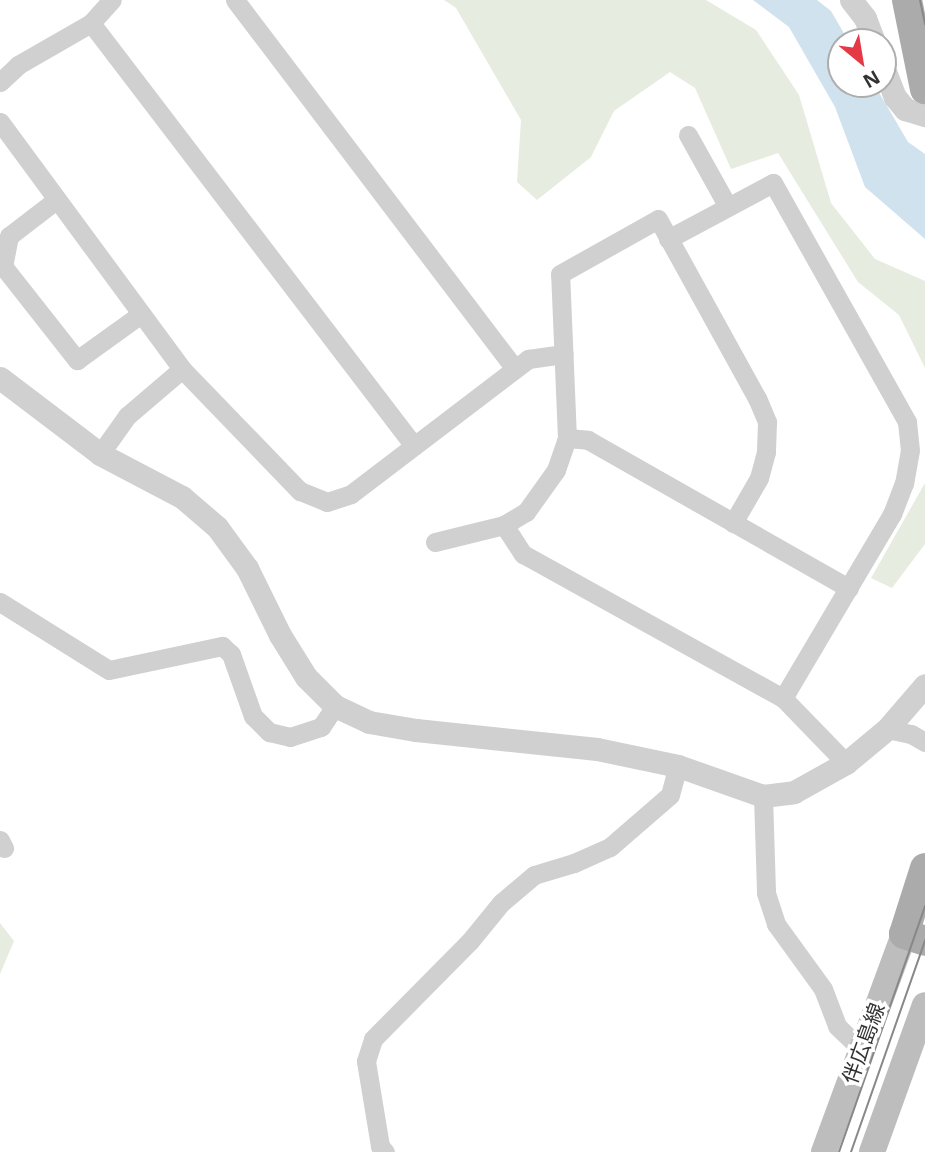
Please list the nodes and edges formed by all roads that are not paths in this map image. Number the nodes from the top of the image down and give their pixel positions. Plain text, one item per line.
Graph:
1 (112, 0) edge
2 (235, 0) edge
3 (852, 0) edge
4 (907, 0) edge
5 (91, 23) junction
6 (869, 28) edge
7 (0, 82) edge
8 (925, 89) edge
9 (896, 98) edge
10 (925, 115) edge
11 (0, 122) edge
12 (688, 135) dead end
13 (56, 200) junction
14 (728, 207) junction
15 (668, 239) junction
16 (141, 314) junction
17 (564, 354) junction
18 (182, 369) junction
19 (515, 369) junction
20 (0, 378) edge
21 (567, 438) junction
22 (414, 446) junction
23 (100, 454) junction
24 (733, 523) junction
25 (504, 525) junction
26 (435, 542) dead end
27 (849, 588) junction
28 (0, 602) edge
29 (925, 685) edge
30 (783, 698) junction
31 (335, 706) junction
32 (887, 729) junction
33 (925, 742) edge
34 (846, 763) junction
35 (678, 766) junction
36 (764, 796) junction
37 (925, 868) edge
38 (914, 938) edge
39 (925, 1004) edge
40 (860, 1048) junction
41 (385, 1152) edge
42 (824, 1152) edge
43 (872, 1152) edge

1 - 5 street
2 - 19 street
3 - 6 street
4 - 8 main road
5 - 7 street
5 - 22 street
9 - 10 street
11 - 13 street
12 - 14 street
13 - 16 street
13 - 16 street
14 - 15 street
14 - 27 street
15 - 17 street
15 - 24 street
16 - 18 street
17 - 19 street
17 - 21 street
18 - 22 street
18 - 23 street
19 - 22 street
20 - 23 street
21 - 24 street
21 - 25 street
23 - 31 street
24 - 27 street
25 - 26 street
25 - 30 street
27 - 30 street
28 - 31 street
29 - 32 street
30 - 34 street
31 - 35 street
32 - 33 street
32 - 34 street
34 - 36 street
35 - 36 street
35 - 41 street
36 - 40 street
37 - 38 main road
38 - 40 main road, 伴広島線
39 - 43 main road
40 - 42 main road, 伴広島線

